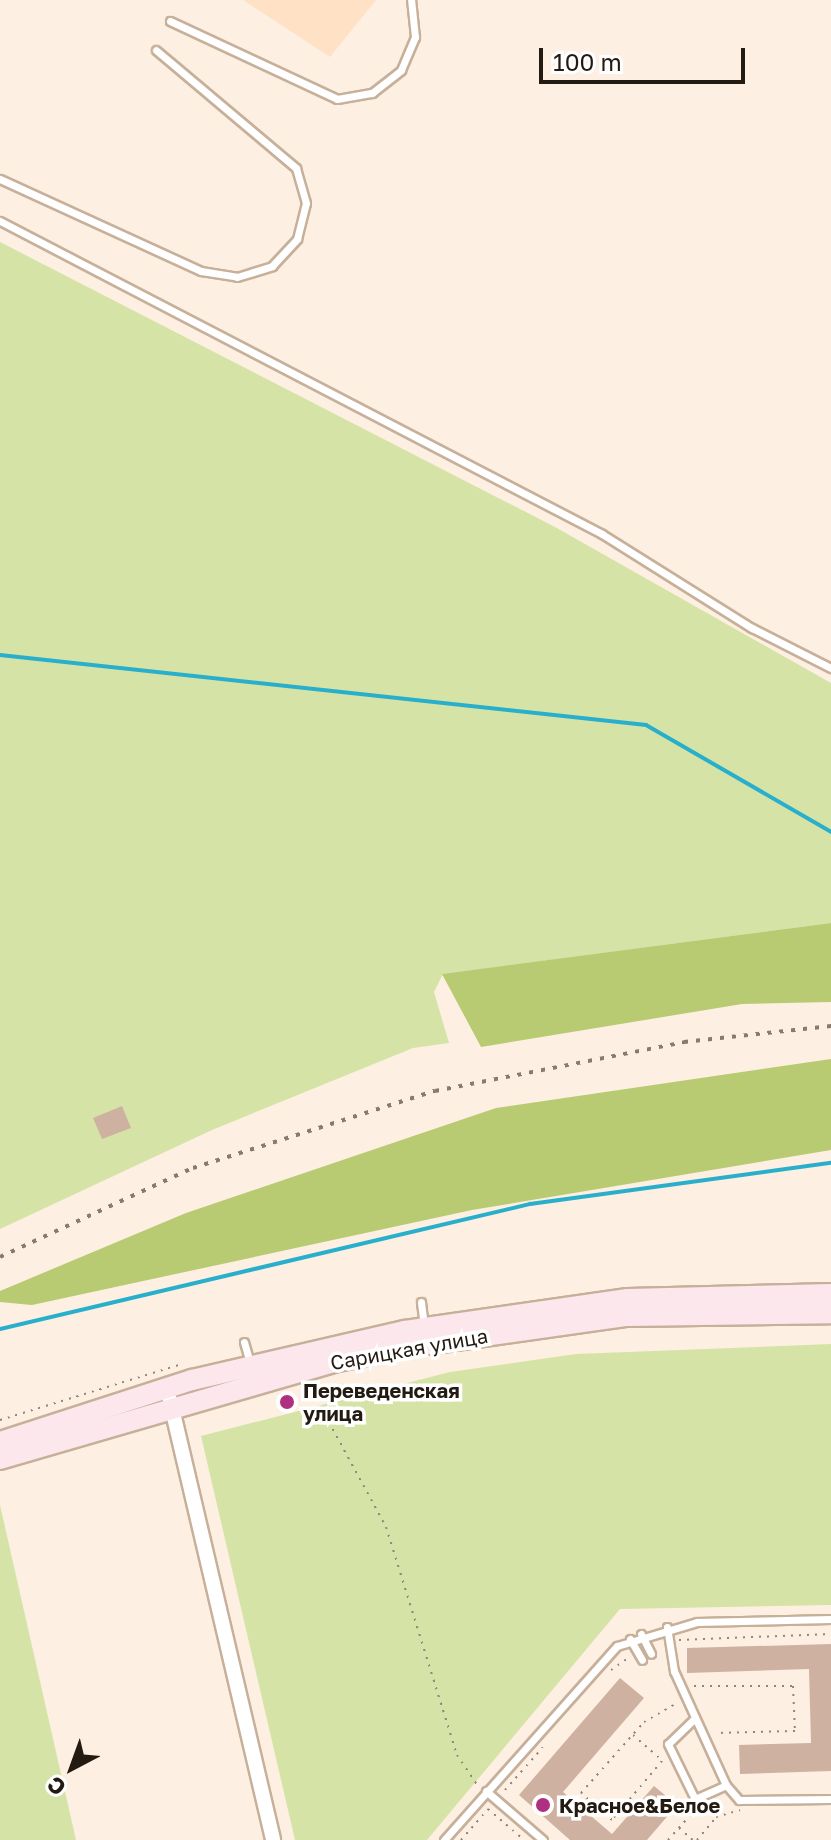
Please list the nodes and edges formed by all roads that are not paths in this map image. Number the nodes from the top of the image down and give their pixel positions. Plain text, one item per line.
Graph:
1 (411, 0) edge
2 (170, 21) dead end
3 (156, 50) dead end
4 (0, 179) edge
5 (0, 221) edge
6 (831, 668) edge
7 (831, 1294) edge
8 (421, 1302) dead end
9 (831, 1313) edge
10 (425, 1328) junction
11 (244, 1342) dead end
12 (250, 1367) junction
13 (167, 1388) junction
14 (172, 1411) junction
15 (0, 1442) edge
16 (0, 1459) edge
17 (831, 1619) edge
18 (667, 1627) junction
19 (641, 1634) junction
20 (630, 1639) junction
21 (651, 1654) dead end
22 (640, 1656) road end
23 (695, 1718) junction
24 (726, 1785) junction
25 (486, 1791) junction
26 (831, 1799) edge
27 (273, 1840) edge
28 (444, 1840) edge
29 (543, 1840) edge

1 - 2 lane
3 - 4 lane
5 - 6 lane
7 - 10 street, Сарицкая улица
8 - 10 lane
9 - 14 street, Сарицкая улица
10 - 12 street, Сарицкая улица
11 - 12 lane
12 - 13 street, Сарицкая улица
13 - 14 street
13 - 15 street, Сарицкая улица
14 - 16 street, Сарицкая улица
14 - 27 street
17 - 18 lane
18 - 19 lane
18 - 23 lane
19 - 20 lane
19 - 21 lane
20 - 22 lane
20 - 25 lane
23 - 24 lane
23 - 24 lane
24 - 26 lane
25 - 28 lane
25 - 29 lane

